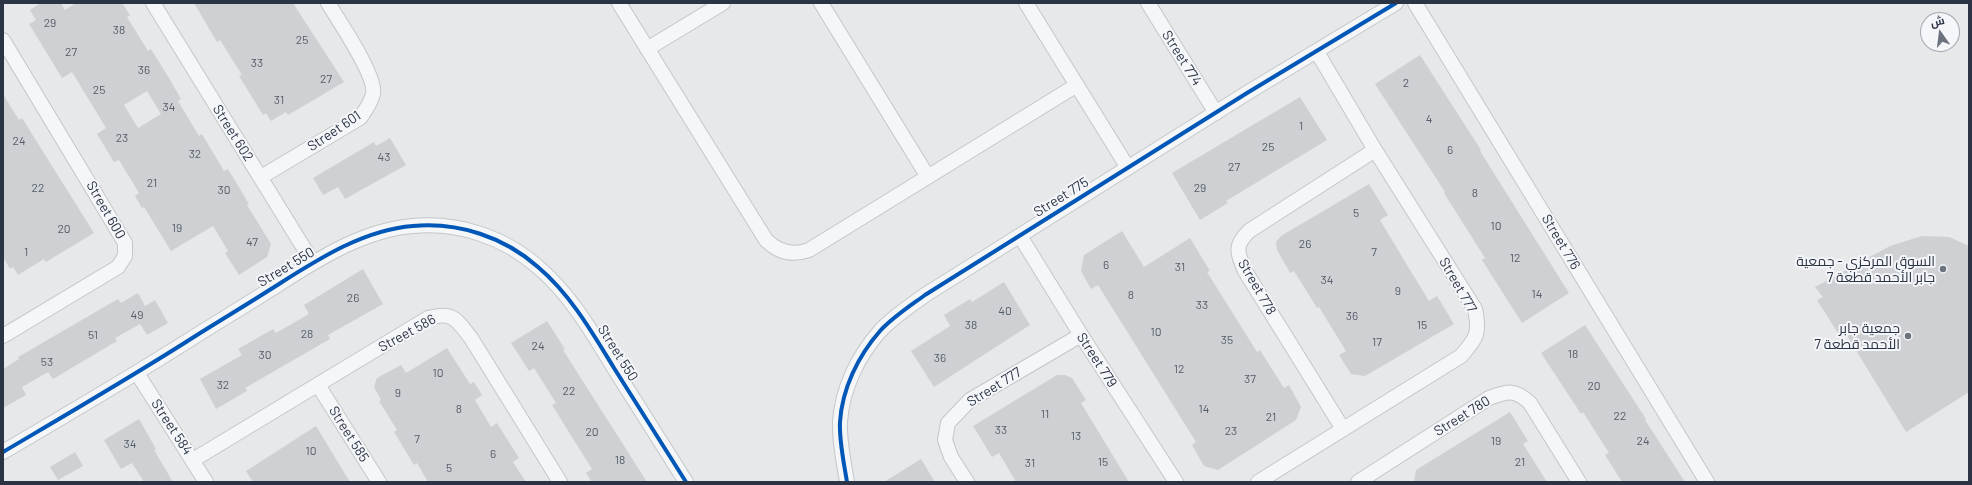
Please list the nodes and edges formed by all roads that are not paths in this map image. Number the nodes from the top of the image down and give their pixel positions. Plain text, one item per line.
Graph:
1 (153, 3) edge
2 (328, 3) edge
3 (619, 3) edge
4 (723, 3) edge
5 (821, 3) edge
6 (1026, 3) edge
7 (1148, 3) edge
8 (1396, 3) edge
9 (1415, 3) edge
10 (3, 40) edge
11 (647, 49) junction
12 (1317, 52) junction
13 (1077, 85) junction
14 (1216, 113) junction
15 (1375, 150) junction
16 (1128, 168) junction
17 (261, 177) junction
18 (928, 177) junction
19 (1020, 236) junction
20 (312, 263) junction
21 (1081, 335) junction
22 (3, 336) edge
23 (137, 373) junction
24 (318, 386) junction
25 (1343, 429) junction
26 (3, 452) edge
27 (193, 460) junction
28 (1367, 480) edge
29 (206, 482) edge
30 (379, 482) edge
31 (560, 482) edge
32 (686, 482) edge
33 (847, 482) edge
34 (967, 482) edge
35 (1176, 482) edge
36 (1258, 482) edge
37 (1579, 482) edge
38 (1708, 482) edge

1 - 17 street, Street 602
2 - 17 street, Street 601
3 - 11 street
4 - 11 street
5 - 18 street
6 - 13 street
7 - 14 street, Street 774
8 - 12 street, Street 775
9 - 38 street, Street 776
10 - 22 street, Street 600
11 - 18 street
12 - 14 street, Street 775
12 - 15 street, Street 777
13 - 16 street
13 - 18 street
14 - 16 street, Street 775
15 - 25 street, Street 777
15 - 25 street, Street 778
16 - 19 street, Street 775
17 - 20 street, Street 602
19 - 21 street, Street 779
19 - 33 street, Street 775
20 - 23 street, Street 550
20 - 32 street, Street 550
21 - 34 street, Street 777
21 - 35 street, Street 779
23 - 26 street, Street 550
23 - 27 street, Street 584
24 - 27 street, Street 586
24 - 30 street, Street 585
24 - 31 street, Street 586
25 - 36 street, Street 777
27 - 29 street, Street 584
28 - 37 street, Street 780

